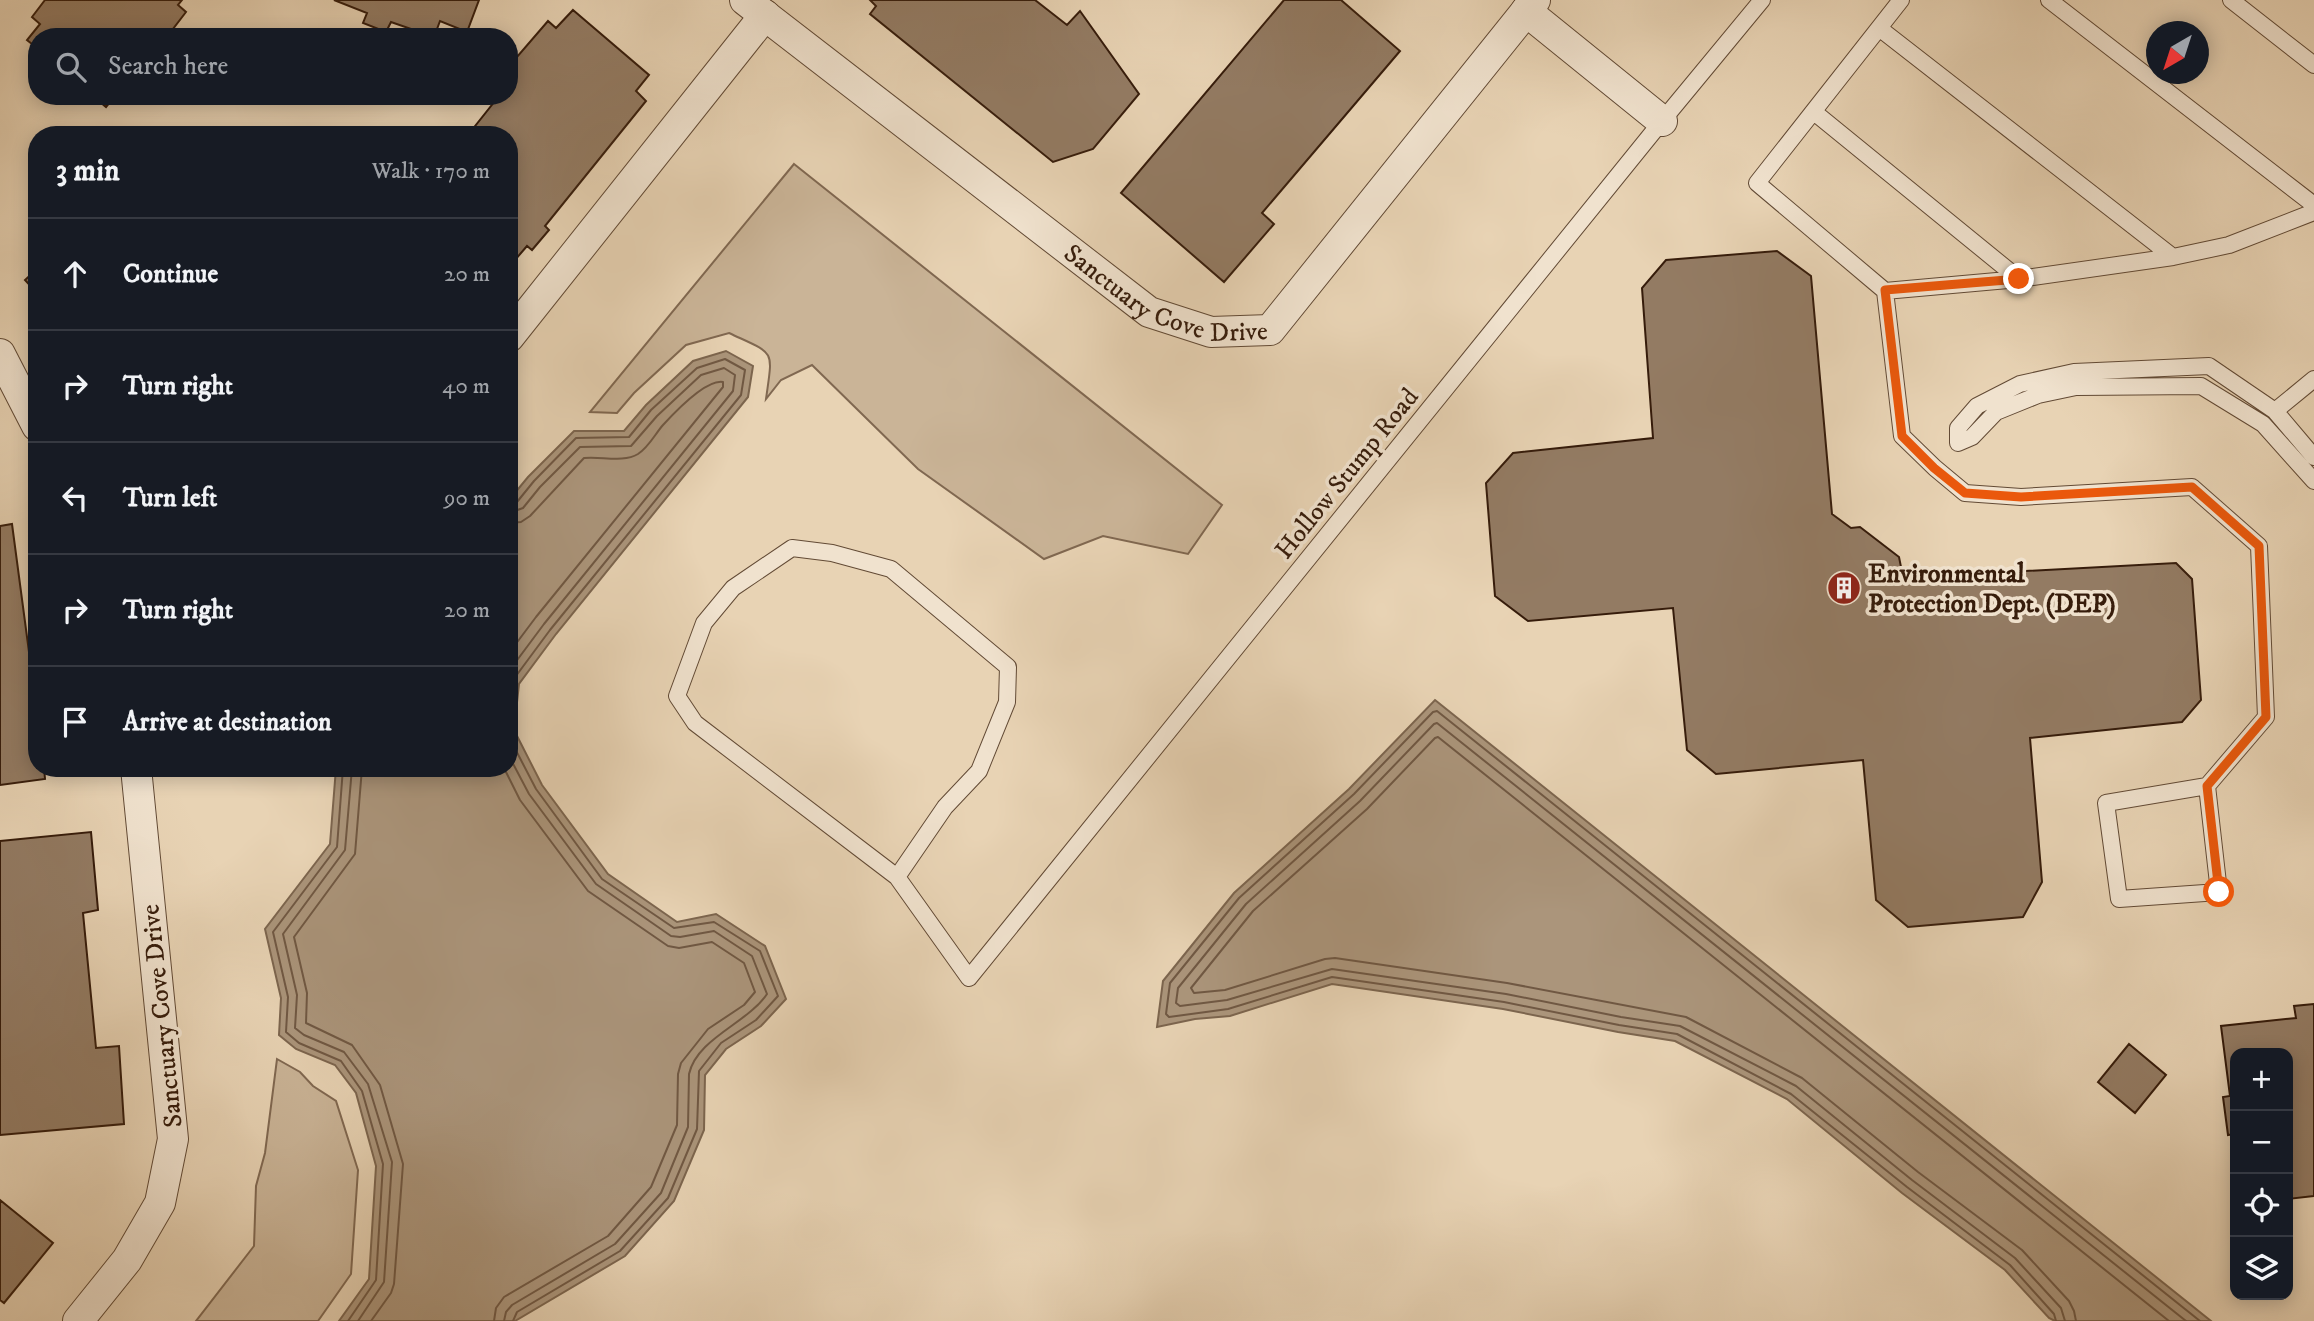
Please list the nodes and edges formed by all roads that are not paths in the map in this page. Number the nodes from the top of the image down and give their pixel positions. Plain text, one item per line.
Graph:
1 (1762, 0) edge
2 (1901, 0) edge
3 (2049, 0) edge
4 (2231, 0) edge
5 (1531, 6) edge
6 (755, 7) edge
7 (1879, 28) junction
8 (2314, 65) edge
9 (1814, 112) junction
10 (1662, 121) junction
11 (2314, 205) edge
12 (2314, 212) edge
13 (2173, 257) junction
14 (2019, 279) junction
15 (1885, 290) junction
16 (518, 325) edge
17 (0, 354) edge
18 (2314, 379) edge
19 (28, 408) edge
20 (2275, 411) junction
21 (2314, 457) edge
22 (2314, 481) edge
23 (137, 777) edge
24 (2207, 786) junction
25 (897, 877) junction
26 (78, 1321) edge

1 - 10 lane, Hollow Stump Road
2 - 7 lane
3 - 11 lane
4 - 8 lane
5 - 6 street, Sanctuary Cove Drive
5 - 10 street
6 - 16 street, Sanctuary Cove Drive
7 - 9 lane
7 - 13 lane
9 - 14 lane
9 - 15 lane
10 - 25 lane, Hollow Stump Road
12 - 13 lane
13 - 14 lane
14 - 15 lane
15 - 24 lane
17 - 19 street
18 - 20 lane
20 - 21 lane
20 - 22 lane
23 - 26 street, Sanctuary Cove Drive
24 - 24 lane
25 - 25 lane

